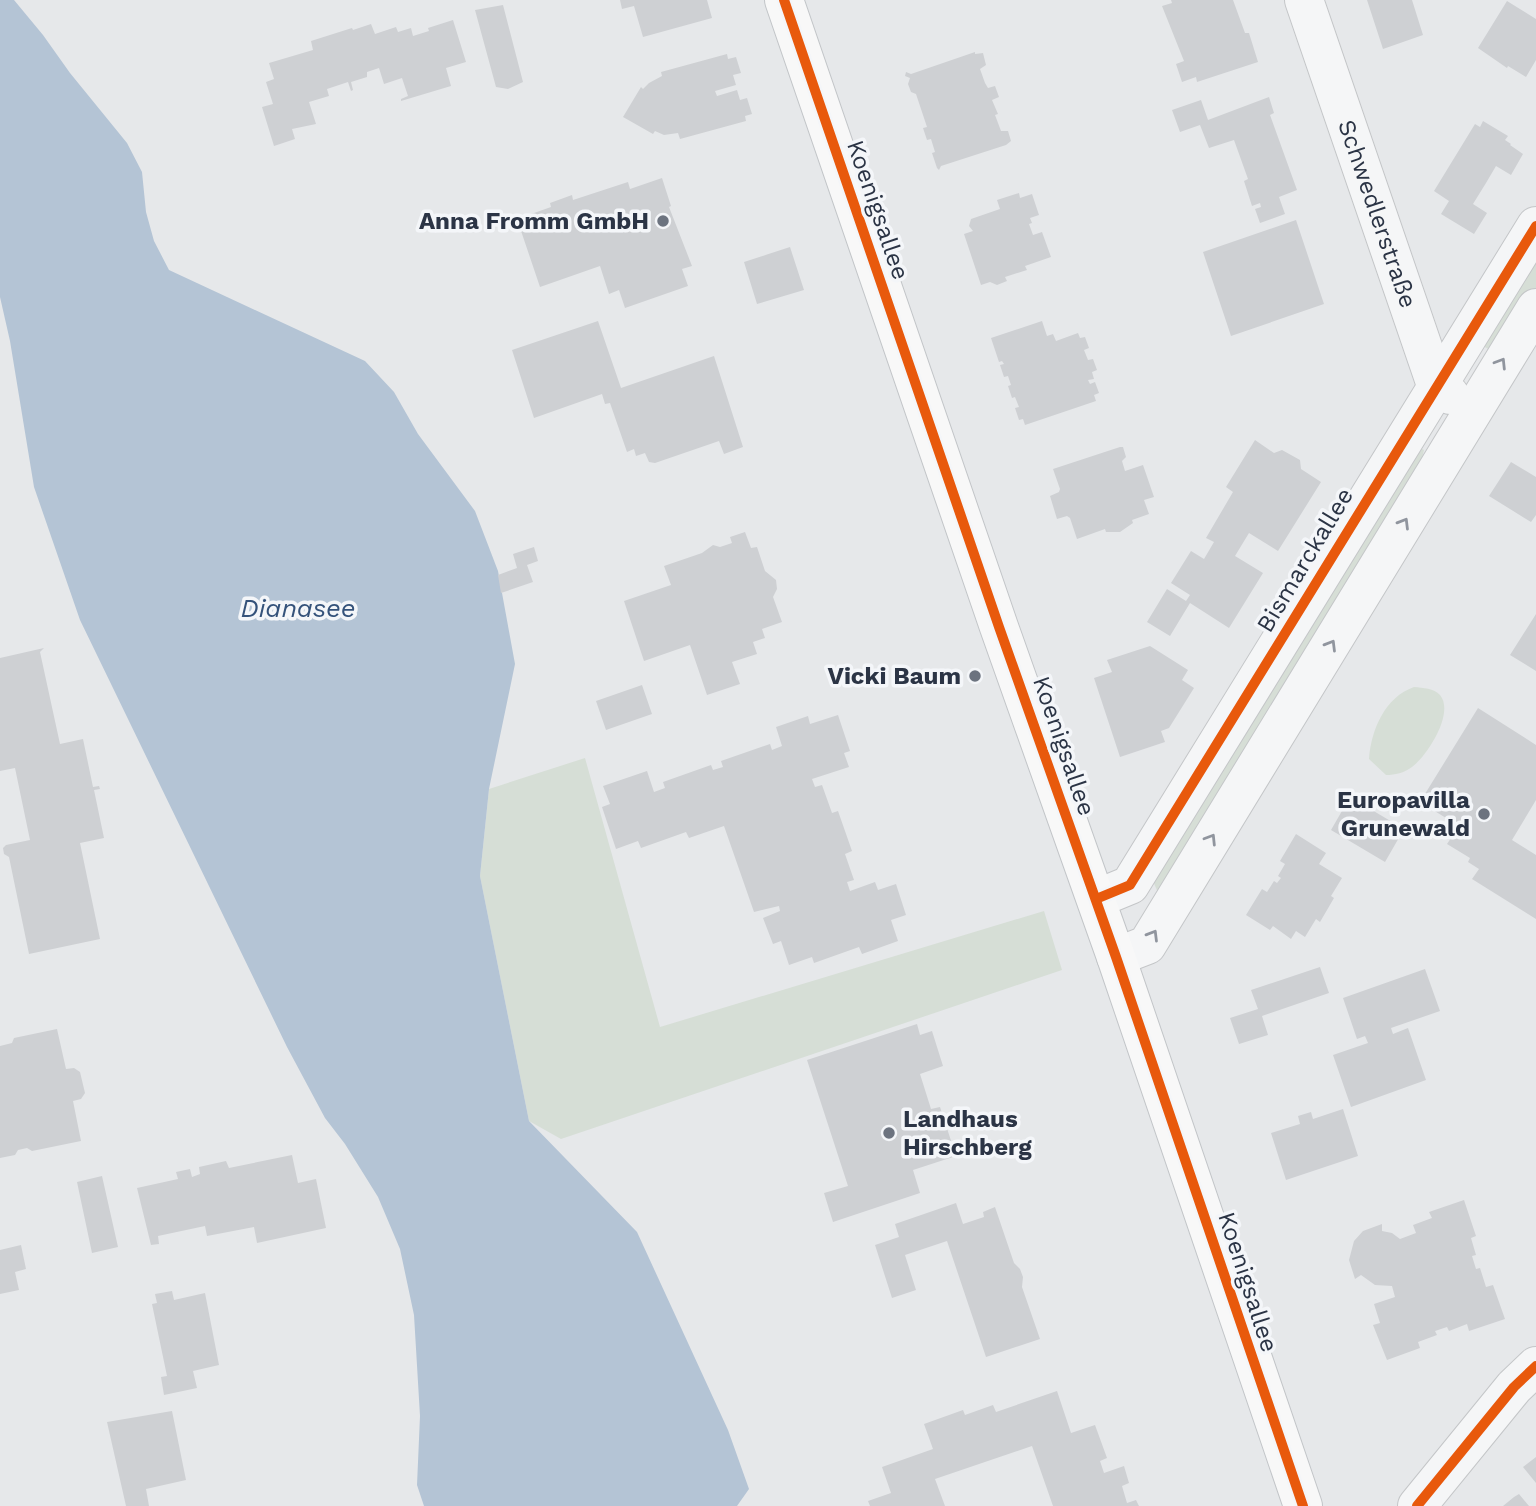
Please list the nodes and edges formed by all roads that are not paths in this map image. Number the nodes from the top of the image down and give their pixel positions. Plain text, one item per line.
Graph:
1 (784, 0) edge
2 (1304, 0) edge
3 (1536, 226) edge
4 (1536, 308) edge
5 (1436, 385) junction
6 (1472, 410) junction
7 (1096, 899) junction
8 (1116, 957) junction
9 (1536, 1366) edge
10 (1303, 1506) edge
11 (1417, 1506) edge

1 - 7 main road, Koenigsallee
2 - 5 street, Schwedlerstraße
3 - 5 street, Bismarckallee
6 -> 4 street
5 - 6 street
5 - 7 street, Bismarckallee
8 -> 6 street
7 - 8 main road, Koenigsallee
8 - 10 main road, Koenigsallee
9 - 11 street

